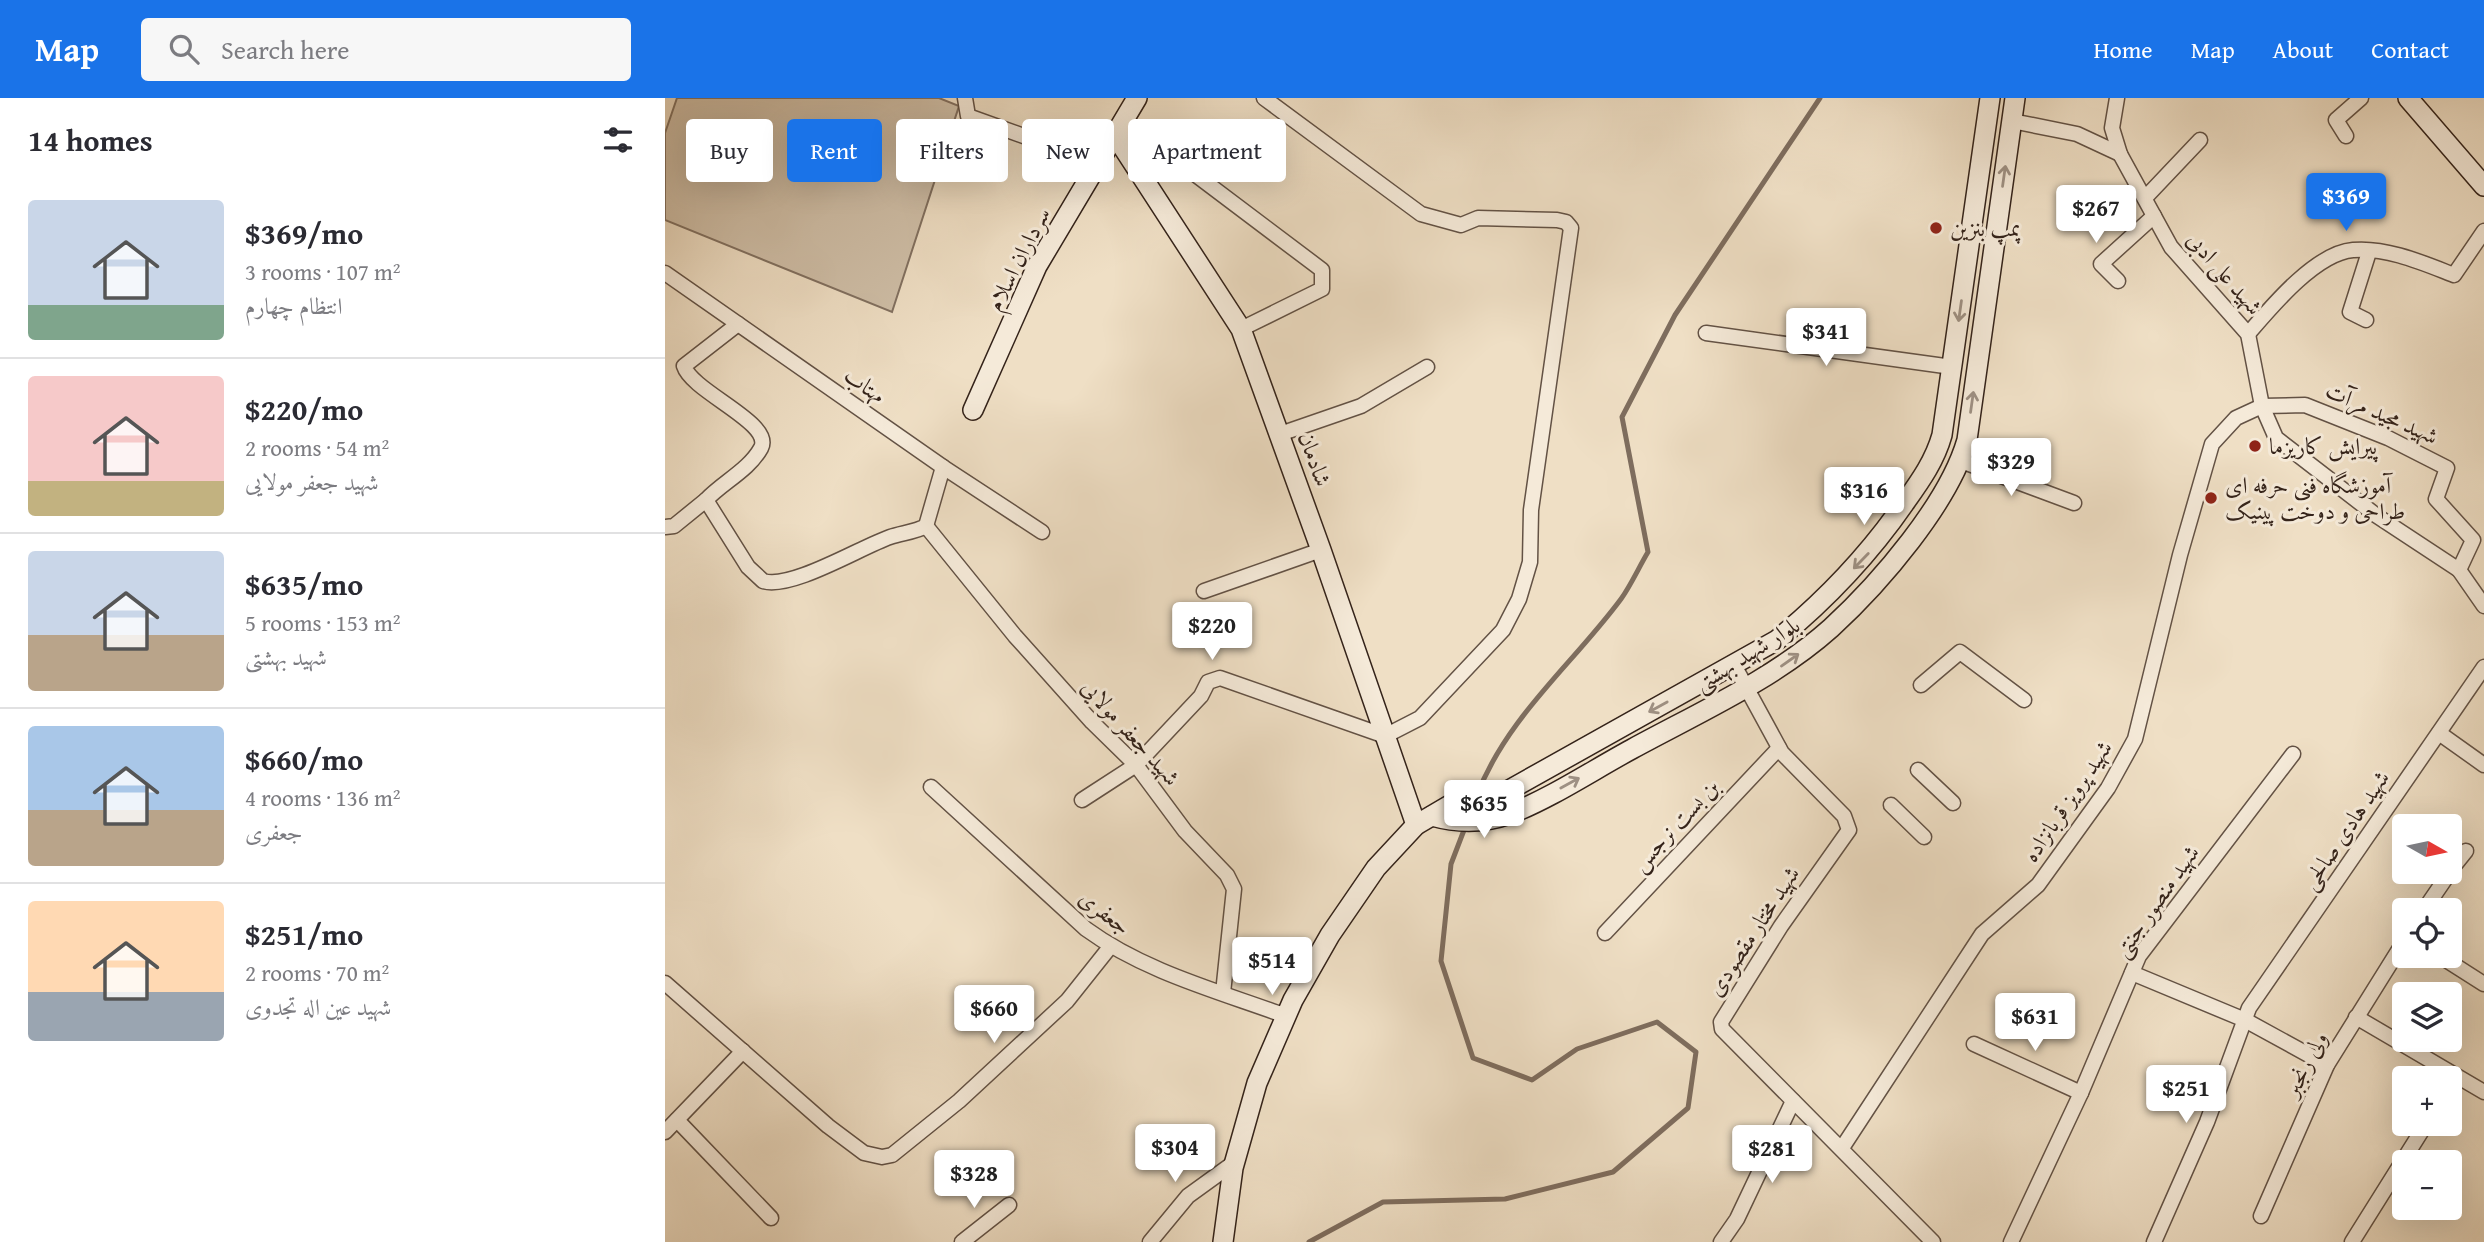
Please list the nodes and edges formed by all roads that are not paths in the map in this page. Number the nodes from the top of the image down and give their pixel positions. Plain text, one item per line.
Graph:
1 (965, 98) edge
2 (1137, 98) edge
3 (1265, 98) edge
4 (1990, 98) edge
5 (2015, 98) edge
6 (2117, 98) edge
7 (2361, 98) edge
8 (2408, 98) edge
9 (2011, 121) junction
10 (1022, 135) edge
11 (1115, 135) junction
12 (2346, 136) dead end
13 (2200, 140) dead end
14 (2120, 154) junction
15 (1088, 182) edge
16 (2484, 186) edge
17 (2145, 198) junction
18 (2154, 216) junction
19 (2484, 231) edge
20 (2369, 252) junction
21 (1966, 264) junction
22 (1991, 267) junction
23 (665, 273) edge
24 (2118, 281) dead end
25 (2366, 320) dead end
26 (738, 324) junction
27 (1241, 329) junction
28 (1706, 333) dead end
29 (2248, 334) junction
30 (1427, 367) dead end
31 (1952, 367) junction
32 (2262, 406) junction
33 (974, 410) dead end
34 (1280, 433) junction
35 (1961, 461) junction
36 (943, 467) junction
37 (706, 500) junction
38 (2074, 503) dead end
39 (926, 526) junction
40 (665, 527) edge
41 (1042, 532) dead end
42 (2478, 540) edge
43 (1321, 550) junction
44 (2459, 570) junction
45 (1203, 591) dead end
46 (2484, 606) edge
47 (1734, 665) junction
48 (2484, 667) edge
49 (1921, 685) dead end
50 (1746, 687) junction
51 (2024, 701) dead end
52 (2439, 733) junction
53 (1385, 736) junction
54 (1779, 748) junction
55 (2293, 754) dead end
56 (1136, 765) junction
57 (2484, 765) edge
58 (1918, 770) dead end
59 (931, 787) dead end
60 (1082, 800) dead end
61 (1953, 803) dead end
62 (1891, 805) dead end
63 (1452, 814) junction
64 (1424, 820) junction
65 (1924, 837) dead end
66 (2466, 851) dead end
67 (2462, 856) edge
68 (1605, 933) dead end
69 (1110, 947) junction
70 (2392, 960) edge
71 (2459, 968) edge
72 (2132, 973) junction
73 (665, 983) edge
74 (2484, 984) edge
75 (1223, 993) junction
76 (1286, 1016) junction
77 (2355, 1017) junction
78 (2245, 1020) junction
79 (1974, 1044) dead end
80 (743, 1051) junction
81 (2327, 1065) junction
82 (2430, 1066) edge
83 (2462, 1083) edge
84 (2484, 1091) edge
85 (2081, 1093) junction
86 (1793, 1101) junction
87 (677, 1120) junction
88 (665, 1132) edge
89 (2418, 1136) edge
90 (1842, 1148) junction
91 (1235, 1162) junction
92 (1009, 1205) dead end
93 (2261, 1216) dead end
94 (771, 1218) dead end
95 (962, 1242) edge
96 (1150, 1242) edge
97 (1223, 1242) edge
98 (1721, 1242) edge
99 (1933, 1242) edge
100 (2011, 1242) edge
101 (2154, 1242) edge
102 (2352, 1242) edge

1 - 10 street
2 - 11 main road, سرداران اسلام
3 - 53 street
4 - 21 main road, بلوار شهید بهشتی
5 - 9 main road, بلوار شهید بهشتی
6 - 14 street, شهید علی ادبی
7 - 12 street
8 - 16 main road
9 - 14 street
22 -> 9 main road, بلوار شهید بهشتی
11 - 27 main road, شادمان
11 - 27 street
13 - 17 street
14 - 17 street, شهید علی ادبی
15 - 33 main road, سرداران اسلام
17 - 18 street, شهید علی ادبی
18 - 24 street
18 - 29 street, شهید علی ادبی
19 - 20 street
20 - 25 street
20 - 29 street
21 - 22 main road
21 -> 31 main road, بلوار شهید بهشتی
35 -> 22 main road, بلوار شهید بهشتی
23 - 26 street, مهتاب
26 - 36 street, مهتاب
26 - 37 street
27 - 34 main road, شادمان
28 - 31 street
29 - 32 street, شهید علی ادبی
30 - 34 street
31 -> 47 main road, بلوار شهید بهشتی
32 - 42 street, شهید مجید مرآت
32 - 44 street, شهید علی ادبی
32 - 90 street, شهید پرویز قربانزاده
34 - 43 main road, شادمان
35 - 38 street
50 -> 35 main road, بلوار شهید بهشتی
36 - 39 street
36 - 41 street, مهتاب
37 - 39 street
37 - 40 street
39 - 56 street, شهید جعفر مولایی
42 - 44 street, شهید مجید مرآت
43 - 45 street
43 - 53 main road, شادمان
44 - 46 street
47 - 50 street, شهید مختار مقصودی
47 -> 63 main road, بلوار شهید بهشتی
48 - 52 street, شهید هادی صالحی
49 - 51 street
50 - 54 street, شهید مختار مقصودی
63 -> 50 main road, بلوار شهید بهشتی
52 - 57 street
52 - 78 street, شهید هادی صالحی
53 - 56 street
53 - 64 main road, شادمان
54 - 68 street, بن بست نرجس
54 - 86 street, شهید مختار مقصودی
55 - 72 street, شهید منصور جنتی
56 - 60 street
56 - 75 street, شهید جعفر مولایی
58 - 61 street
59 - 69 street, جعفری
62 - 65 street
63 - 64 main road
64 - 76 main road
66 - 67 street
69 - 75 street, جعفری
69 - 80 street
70 - 77 street, ولی رنجبر
71 - 74 street
72 - 78 street
72 - 85 street, شهید منصور جنتی
73 - 80 street
75 - 76 street, جعفری
76 - 91 main road
77 - 81 street, ولی رنجبر
77 - 82 street
78 - 81 street
78 - 101 street, شهید هادی صالحی
79 - 85 street
80 - 87 street
81 - 93 street, ولی رنجبر
83 - 84 street
85 - 100 street, شهید منصور جنتی
86 - 90 street, شهید مختار مقصودی
86 - 98 street
87 - 88 street
87 - 94 street
89 - 102 street
90 - 99 street, شهید مختار مقصودی
91 - 96 street
91 - 97 main road
92 - 95 street

